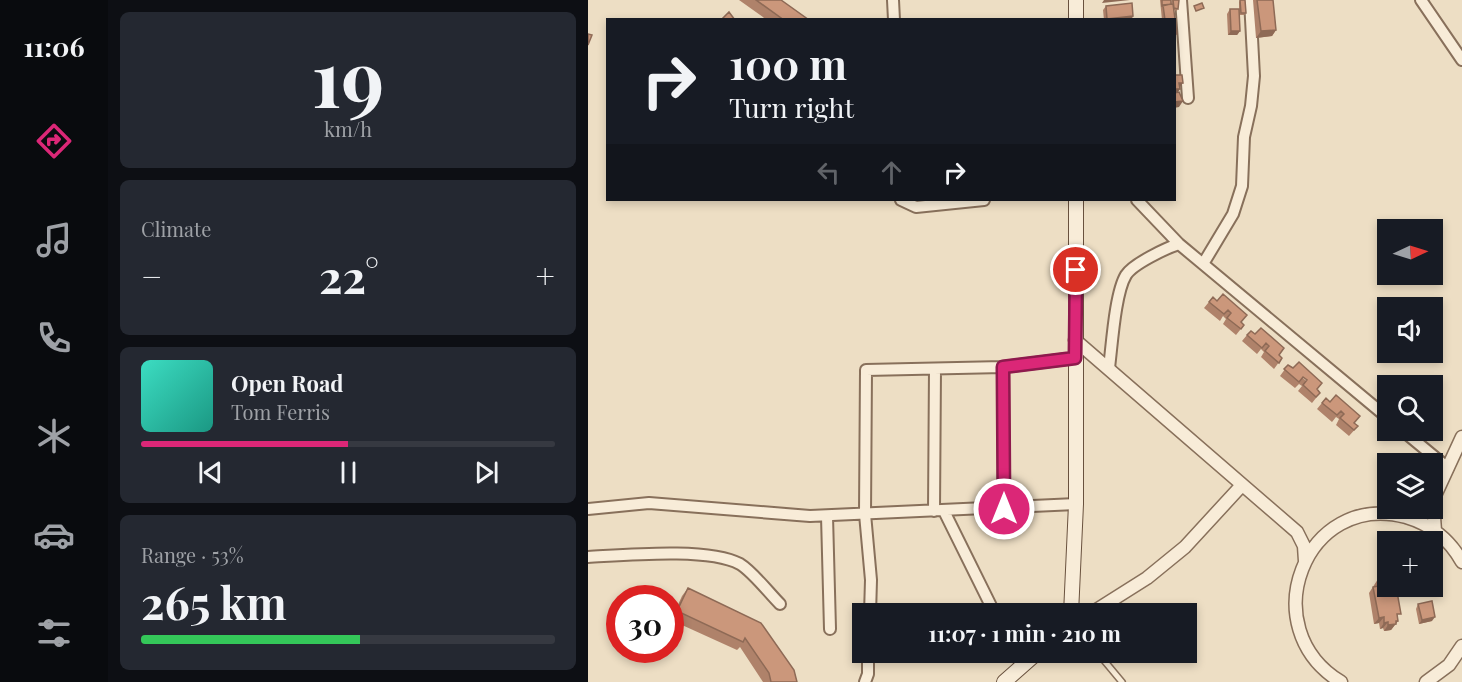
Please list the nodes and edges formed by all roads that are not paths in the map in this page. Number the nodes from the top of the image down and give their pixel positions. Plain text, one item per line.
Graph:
1 (893, 0) edge
2 (1076, 0) edge
3 (1181, 0) edge
4 (1250, 0) edge
5 (1421, 0) edge
6 (894, 18) edge
7 (1076, 18) edge
8 (1462, 60) edge
9 (1188, 98) dead end
10 (903, 201) edge
11 (974, 201) edge
12 (1076, 201) edge
13 (1138, 201) edge
14 (1179, 244) junction
15 (1203, 264) junction
16 (1075, 340) junction
17 (1075, 358) junction
18 (1003, 367) junction
19 (1109, 368) junction
20 (934, 369) junction
21 (1377, 409) edge
22 (1462, 437) edge
23 (1415, 441) edge
24 (1448, 468) junction
25 (1443, 479) edge
26 (1242, 485) junction
27 (1076, 504) junction
28 (588, 509) edge
29 (1004, 509) junction
30 (939, 511) junction
31 (865, 514) junction
32 (1377, 515) edge
33 (827, 516) junction
34 (1413, 519) edge
35 (1434, 519) edge
36 (1435, 531) joint
37 (1297, 532) junction
38 (1328, 534) junction
39 (1443, 538) edge
40 (588, 557) edge
41 (1305, 562) junction
42 (1462, 562) edge
43 (870, 603) edge
44 (989, 603) edge
45 (1072, 603) edge
46 (1107, 603) edge
47 (780, 604) dead end
48 (830, 629) dead end
49 (1460, 654) edge
50 (868, 663) edge
51 (1021, 663) edge
52 (1026, 663) edge
53 (1106, 663) edge
54 (1023, 666) junction
55 (1323, 669) junction
56 (865, 682) edge
57 (1004, 682) edge
58 (1122, 682) edge
59 (1330, 682) edge
60 (1341, 682) edge
61 (1426, 682) edge

1 - 6 street
2 - 7 main road
3 - 9 street
4 - 15 street
5 - 8 street
10 - 11 street
12 - 16 main road
13 - 14 street
14 - 15 street
14 - 19 street
15 - 21 street
16 - 17 main road
16 - 19 street
17 - 18 street
17 - 27 main road
18 - 20 street
18 - 29 street
19 - 26 street
20 - 30 street
20 - 31 street
22 - 24 street
23 - 24 street
24 - 25 street
26 - 37 street
26 - 46 street
27 - 29 street
27 - 45 main road
28 - 33 street
29 - 30 street
30 - 31 street
30 - 44 street
31 - 33 street
31 - 43 street
32 - 38 street
33 - 48 street
34 - 36 street
35 - 36 street
37 - 38 street
37 - 41 street
38 - 41 street
39 - 42 street
40 - 47 street
41 - 55 street
49 - 61 street
50 - 56 street
51 - 54 street
52 - 54 main road
53 - 58 lane
54 - 57 main road
55 - 59 street
55 - 60 street

